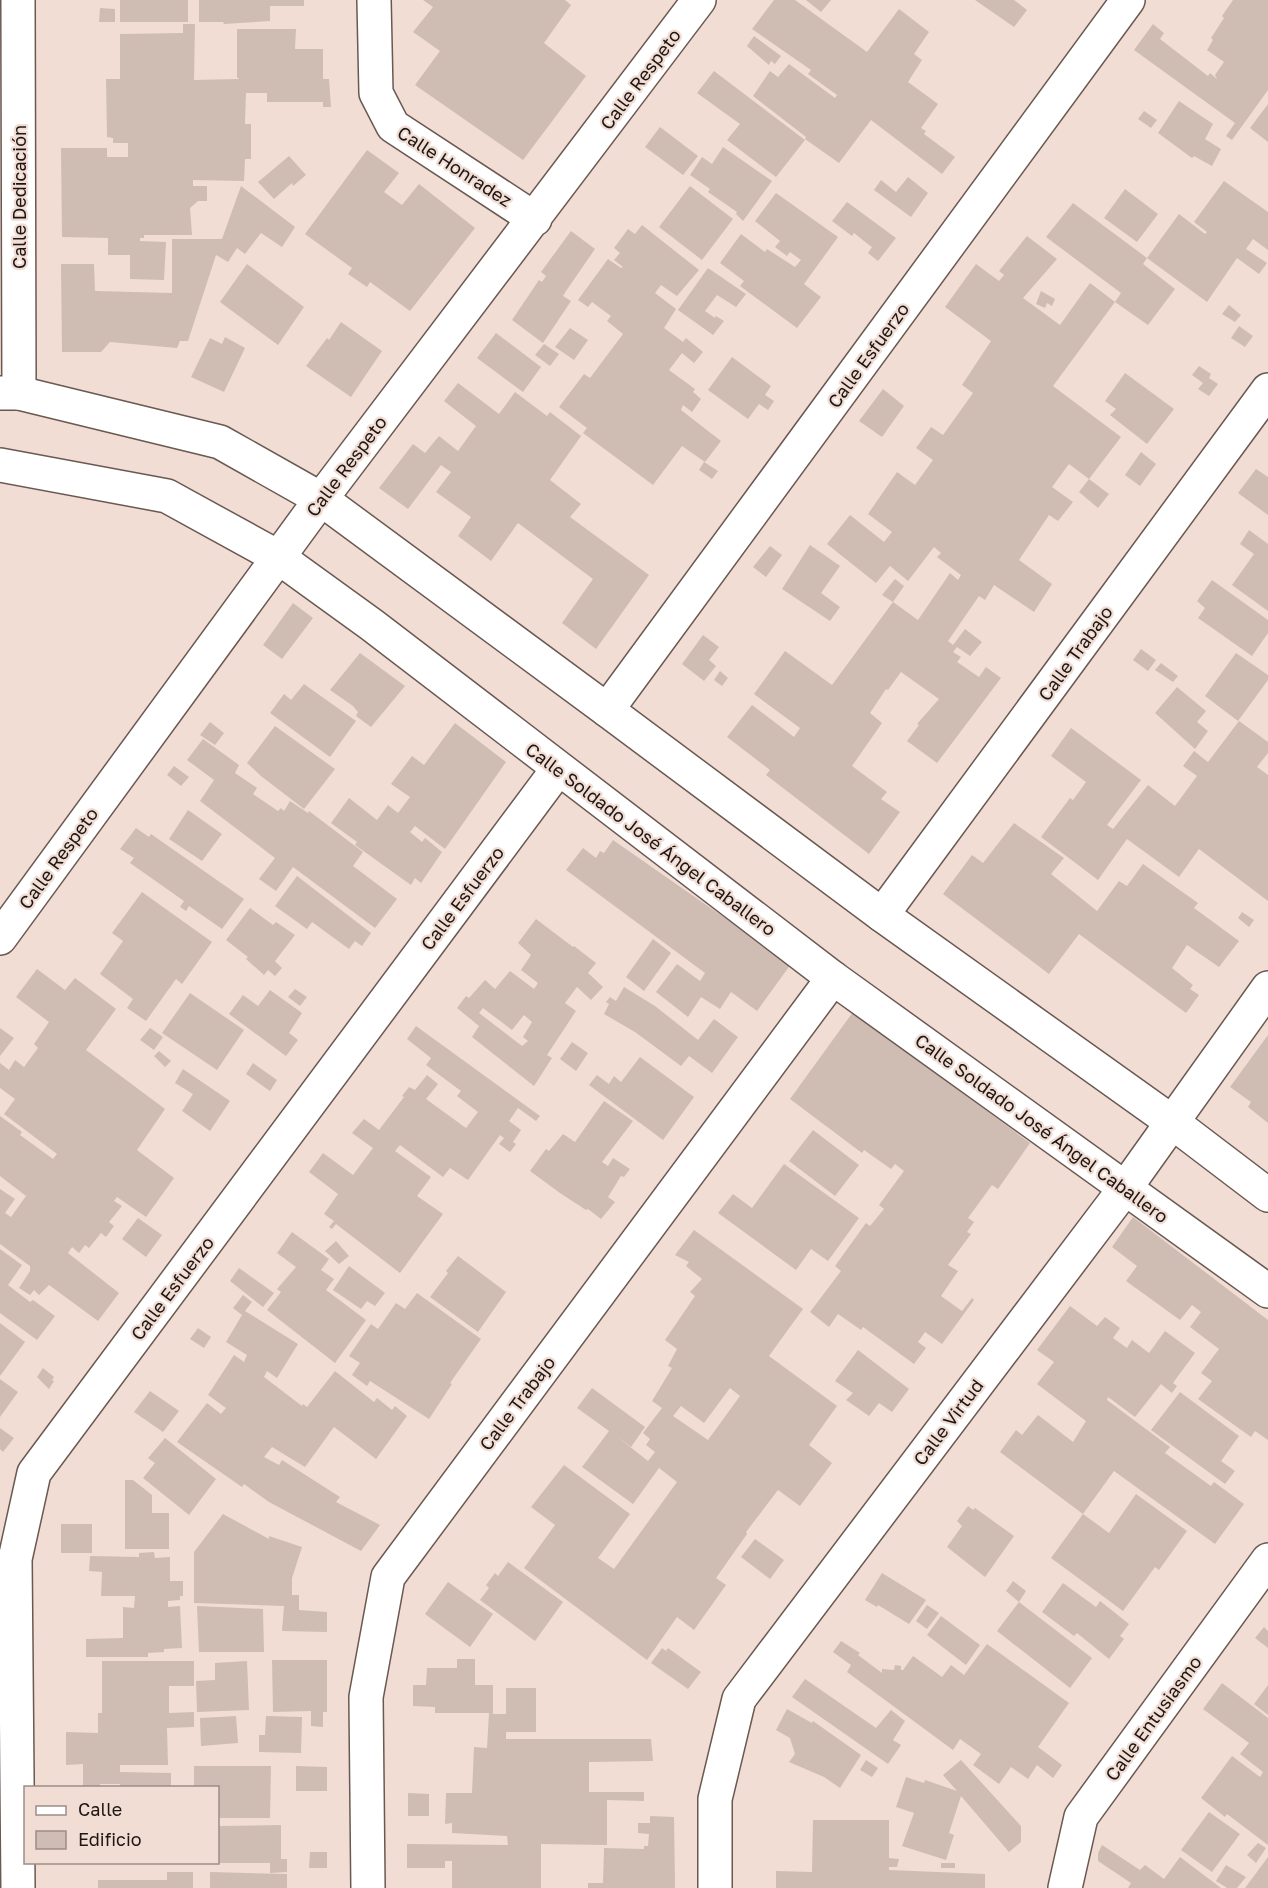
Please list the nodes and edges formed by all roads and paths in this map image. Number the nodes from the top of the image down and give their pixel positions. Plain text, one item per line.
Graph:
1 (18, 0) edge
2 (374, 0) edge
3 (699, 0) edge
4 (1128, 0) edge
5 (535, 219) junction
6 (1268, 390) edge
7 (10, 393) edge
8 (0, 465) edge
9 (321, 499) junction
10 (278, 557) junction
11 (607, 710) junction
12 (558, 769) junction
13 (882, 915) junction
14 (0, 938) edge
15 (833, 978) junction
16 (1268, 988) edge
17 (1172, 1122) junction
18 (1126, 1187) junction
19 (1268, 1195) edge
20 (1268, 1292) edge
21 (1268, 1560) edge
22 (18, 1888) edge
23 (368, 1888) edge
24 (715, 1888) edge
25 (1065, 1888) edge

1 - 7 street, Calle Dedicación
2 - 5 street, Calle Honradez
3 - 5 street, Calle Respeto
4 - 11 street, Calle Esfuerzo
5 - 9 street, Calle Respeto
6 - 13 street, Calle Trabajo
7 - 9 street
8 - 10 street, Calle Soldado José Ángel Caballero
9 - 10 street, Calle Respeto
9 - 11 street
10 - 12 street, Calle Soldado José Ángel Caballero
10 - 14 street, Calle Respeto
11 - 13 street
12 - 15 street, Calle Soldado José Ángel Caballero
12 - 22 street, Calle Esfuerzo
13 - 17 street
15 - 18 street, Calle Soldado José Ángel Caballero
15 - 23 street, Calle Trabajo
16 - 17 street, Calle Virtud
17 - 18 street, Calle Virtud
17 - 19 street
18 - 20 street, Calle Soldado José Ángel Caballero
18 - 24 street, Calle Virtud
21 - 25 street, Calle Entusiasmo

